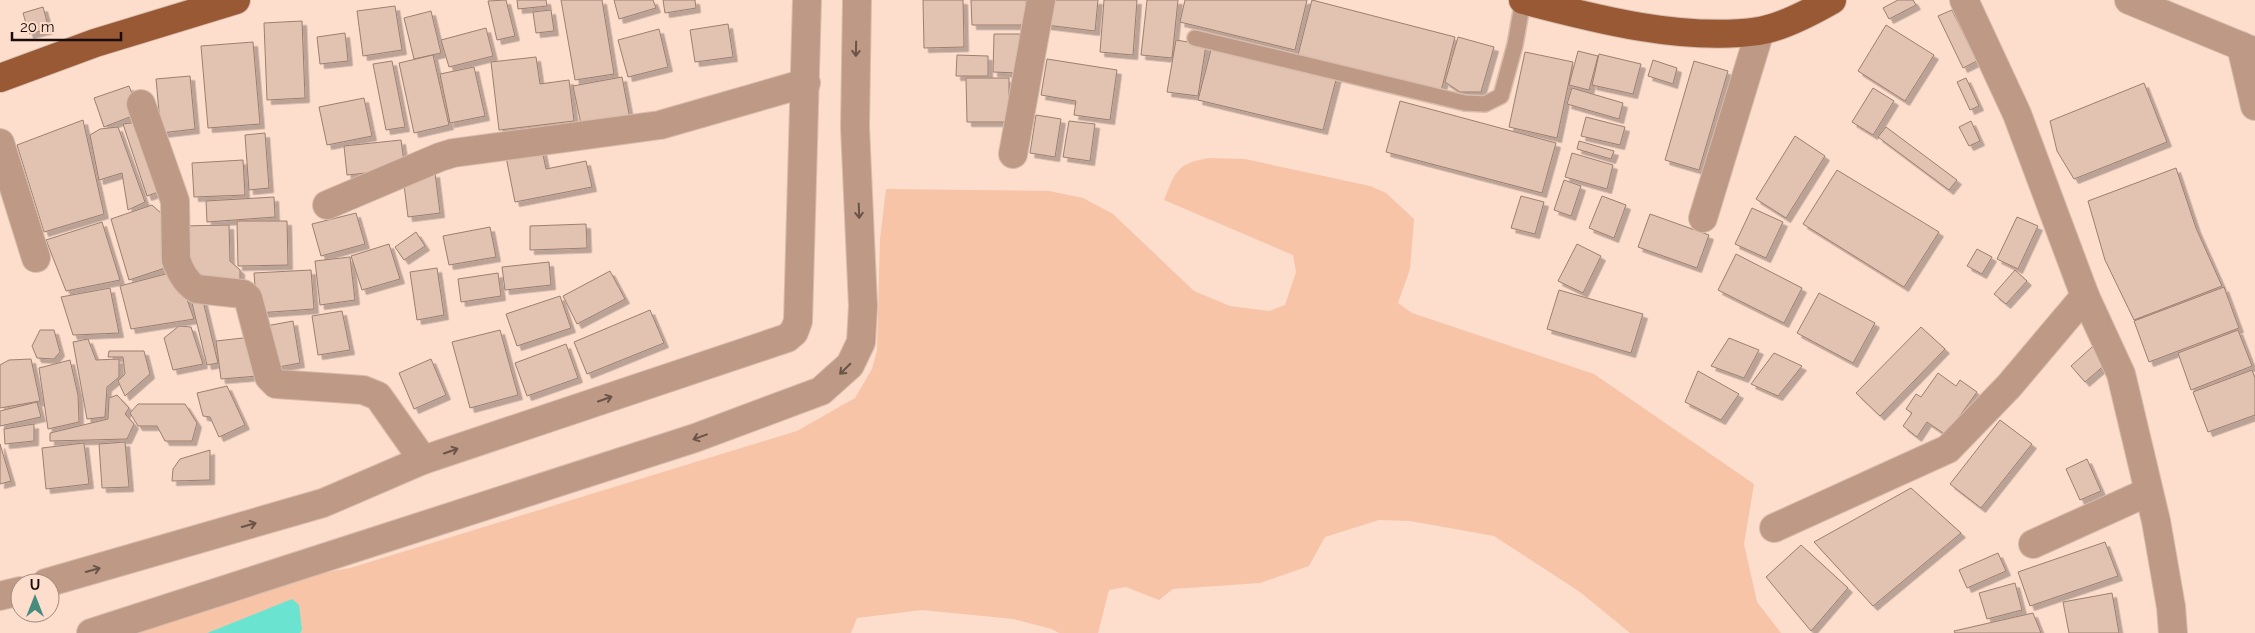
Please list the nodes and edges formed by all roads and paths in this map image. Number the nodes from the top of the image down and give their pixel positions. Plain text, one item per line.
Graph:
1 (236, 0) edge
2 (808, 0) edge
3 (857, 0) edge
4 (1041, 0) edge
5 (1523, 0) edge
6 (1832, 0) edge
7 (1964, 0) edge
8 (2129, 0) edge
9 (1802, 7) edge
10 (1760, 31) junction
11 (1195, 38) dead end
12 (2248, 49) edge
13 (0, 78) edge
14 (806, 84) junction
15 (141, 104) dead end
16 (2255, 106) edge
17 (0, 143) edge
18 (1013, 154) dead end
19 (327, 205) dead end
20 (1703, 218) dead end
21 (36, 258) dead end
22 (2085, 296) junction
23 (423, 460) junction
24 (2148, 492) junction
25 (1774, 528) dead end
26 (2034, 544) dead end
27 (60, 579) edge
28 (91, 633) edge
29 (2173, 633) edge

1 - 13 main road
2 - 14 street
3 -> 28 street
4 - 18 street
5 - 10 main road
5 - 11 lane
6 - 9 main road
7 - 22 street
8 - 12 street
9 - 10 main road
10 - 20 street
12 - 16 street
14 - 19 street
23 -> 14 street
15 - 23 street
17 - 21 street
22 - 24 street
22 - 25 street
27 -> 23 street
24 - 26 street
24 - 29 street

